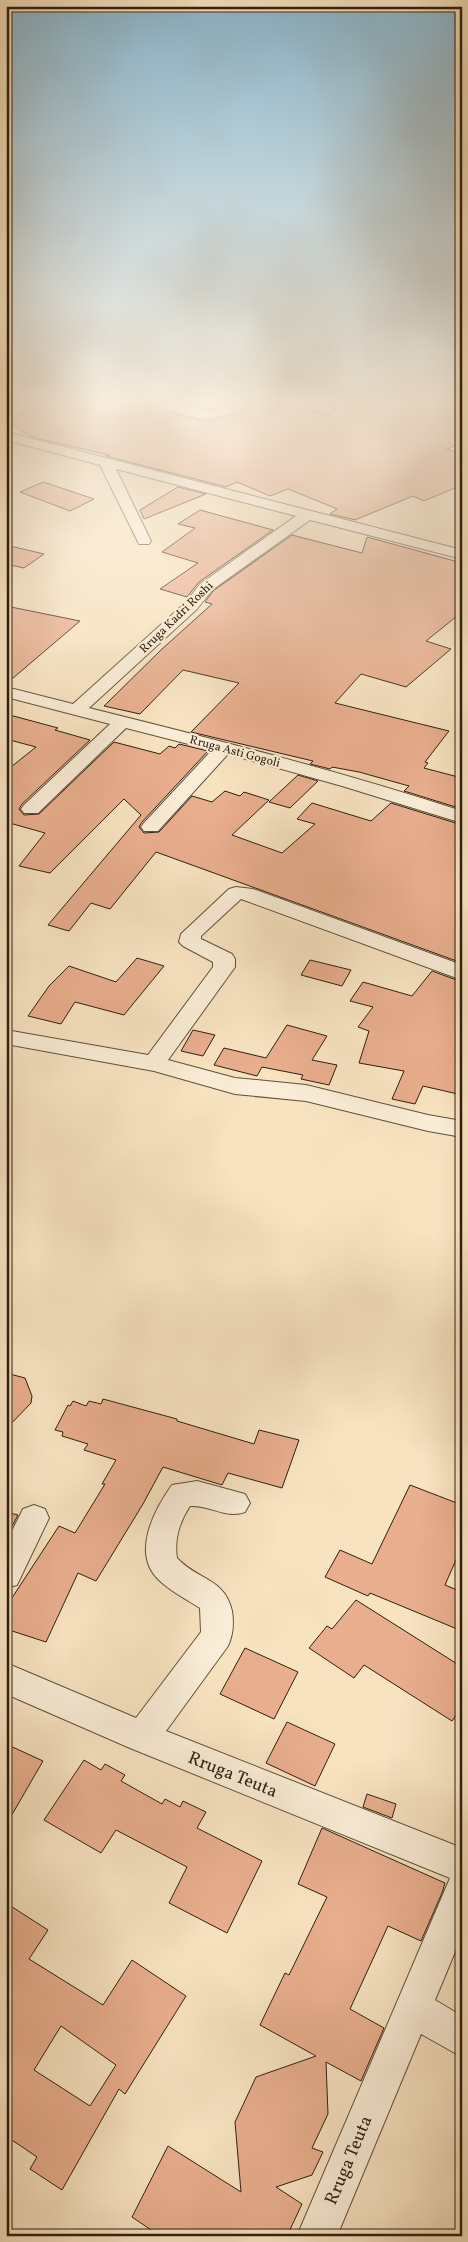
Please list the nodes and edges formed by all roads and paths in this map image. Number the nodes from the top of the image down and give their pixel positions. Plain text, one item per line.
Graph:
1 (127, 506) edge
2 (271, 506) edge
3 (307, 515) junction
4 (144, 541) dead end
5 (462, 555) edge
6 (6, 692) edge
7 (76, 710) junction
8 (123, 721) junction
9 (224, 747) junction
10 (31, 810) dead end
11 (462, 817) edge
12 (151, 827) dead end
13 (462, 973) edge
14 (6, 1037) edge
15 (154, 1064) junction
16 (462, 1129) edge
17 (235, 1503) dead end
18 (34, 1518) dead end
19 (6, 1575) edge
20 (6, 1678) edge
21 (142, 1737) junction
22 (462, 1866) edge
23 (462, 1891) edge
24 (413, 2008) junction
25 (462, 2038) edge
26 (316, 2236) edge

1 - 4 street
2 - 3 street
3 - 5 street
3 - 7 street, Rruga Kadri Roshi
6 - 7 street, Rruga Asti Gogoli
7 - 8 street, Rruga Asti Gogoli
8 - 9 street, Rruga Asti Gogoli
8 - 10 street
9 - 11 street, Rruga Asti Gogoli
9 - 12 street
13 - 15 street
14 - 15 street
15 - 16 street
17 - 21 street
18 - 19 street
20 - 21 street, Rruga Teuta
21 - 22 street, Rruga Teuta
23 - 24 street, Rruga Teuta
24 - 25 street
24 - 26 street, Rruga Teuta

